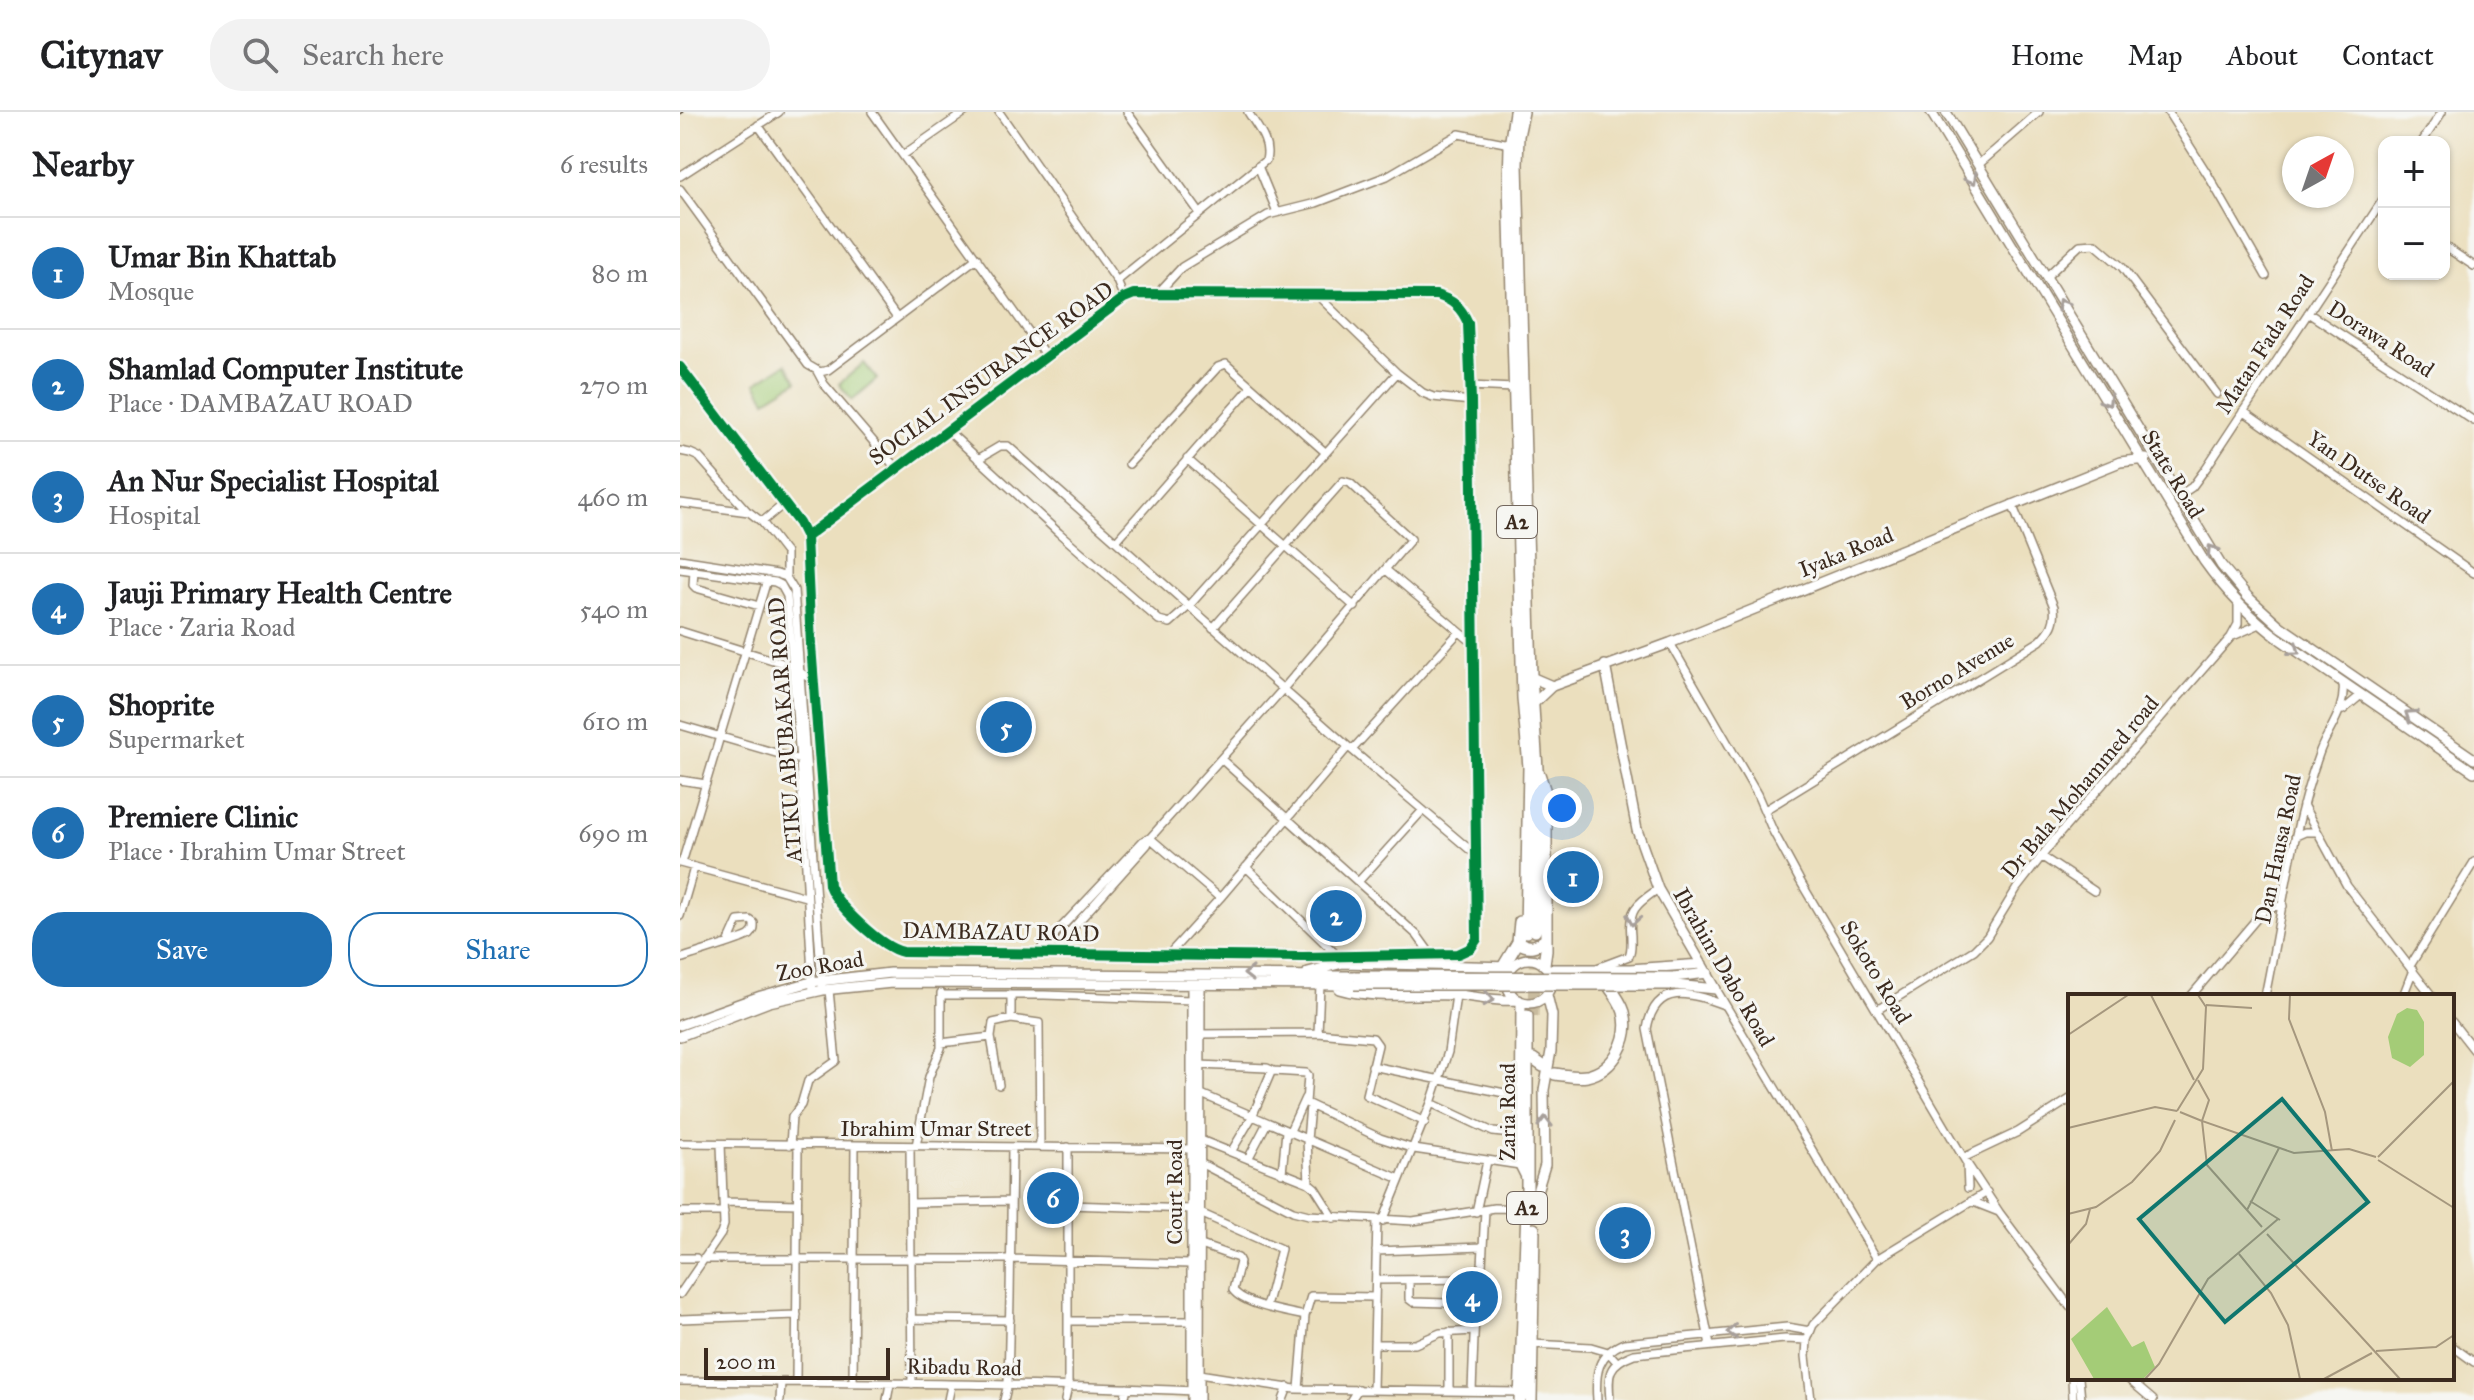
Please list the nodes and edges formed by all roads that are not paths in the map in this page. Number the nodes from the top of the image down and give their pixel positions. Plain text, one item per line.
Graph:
1 (779, 112) edge
2 (872, 112) edge
3 (965, 112) edge
4 (999, 112) edge
5 (1127, 112) edge
6 (1248, 112) edge
7 (1515, 112) edge
8 (1523, 112) edge
9 (1931, 112) edge
10 (1946, 112) edge
11 (2039, 112) edge
12 (2168, 112) edge
13 (2442, 112) edge
14 (758, 125) junction
15 (2426, 136) edge
16 (1510, 144) junction
17 (903, 155) junction
18 (1978, 165) junction
19 (1258, 166) junction
20 (680, 176) edge
21 (680, 189) edge
22 (2380, 208) edge
23 (1199, 212) junction
24 (1277, 212) junction
25 (2450, 250) edge
26 (977, 258) junction
27 (2474, 266) edge
28 (2266, 276) dead end
29 (2046, 277) junction
30 (1117, 281) junction
31 (1158, 293) junction
32 (1316, 294) junction
33 (1124, 298) junction
34 (2308, 313) junction
35 (897, 318) junction
36 (1046, 356) junction
37 (680, 367) edge
38 (817, 371) junction
39 (1397, 373) junction
40 (1470, 386) junction
41 (1251, 387) junction
42 (1514, 388) junction
43 (2217, 394) dead end
44 (1471, 401) junction
45 (2243, 411) junction
46 (2474, 421) edge
47 (947, 430) junction
48 (2145, 443) junction
49 (2135, 448) junction
50 (680, 451) edge
51 (1325, 452) junction
52 (2153, 455) junction
53 (978, 459) junction
54 (1187, 459) junction
55 (2143, 461) junction
56 (2120, 462) junction
57 (1129, 464) dead end
58 (896, 468) junction
59 (2179, 496) junction
60 (2168, 502) junction
61 (680, 503) edge
62 (785, 503) junction
63 (2012, 504) junction
64 (749, 512) junction
65 (762, 522) junction
66 (1261, 525) junction
67 (806, 537) junction
68 (1116, 541) junction
69 (1284, 545) junction
70 (680, 559) edge
71 (680, 569) edge
72 (694, 570) junction
73 (1386, 570) junction
74 (2474, 573) edge
75 (786, 577) junction
76 (767, 580) junction
77 (2238, 603) junction
78 (759, 606) junction
79 (1189, 606) junction
80 (1355, 607) junction
81 (2260, 624) junction
82 (1213, 628) junction
83 (680, 631) edge
84 (1459, 632) junction
85 (2231, 637) junction
86 (1473, 643) junction
87 (1670, 643) junction
88 (746, 650) junction
89 (1605, 665) junction
90 (792, 666) junction
91 (802, 672) junction
92 (1531, 677) junction
93 (814, 682) junction
94 (2343, 683) junction
95 (1552, 686) junction
96 (1283, 689) junction
97 (2361, 695) junction
98 (1532, 705) junction
99 (2339, 715) junction
100 (680, 725) edge
101 (720, 736) junction
102 (1350, 748) junction
103 (1221, 759) junction
104 (2474, 759) edge
105 (800, 760) junction
106 (1533, 768) junction
107 (2474, 772) edge
108 (680, 780) edge
109 (706, 784) junction
110 (2303, 805) junction
111 (1423, 810) junction
112 (1765, 810) junction
113 (1287, 819) junction
114 (2317, 832) junction
115 (2296, 836) junction
116 (1150, 838) junction
117 (812, 840) junction
118 (826, 840) junction
119 (1476, 855) junction
120 (2041, 856) junction
121 (2474, 862) edge
122 (681, 863) edge
123 (1246, 867) junction
124 (694, 868) junction
125 (1358, 882) junction
126 (1658, 889) junction
127 (2094, 891) dead end
128 (806, 897) junction
129 (1220, 898) junction
130 (2283, 906) junction
131 (680, 916) edge
132 (1526, 935) junction
133 (1546, 939) junction
134 (729, 941) dead end
135 (1430, 953) junction
136 (1036, 954) junction
137 (1169, 954) junction
138 (1057, 955) junction
139 (1337, 955) junction
140 (680, 959) edge
141 (1546, 966) junction
142 (1507, 967) junction
143 (1705, 968) junction
144 (2411, 968) junction
145 (1595, 969) junction
146 (1296, 975) junction
147 (1354, 981) junction
148 (1674, 981) junction
149 (941, 983) junction
150 (1120, 984) junction
151 (1196, 985) junction
152 (1324, 985) junction
153 (1608, 985) junction
154 (819, 987) junction
155 (1716, 989) junction
156 (1044, 990) junction
157 (2193, 994) edge
158 (2265, 994) edge
159 (2404, 994) edge
160 (2430, 994) edge
161 (941, 995) junction
162 (1011, 995) junction
163 (1456, 995) junction
164 (1547, 995) junction
165 (1120, 998) junction
166 (1192, 1000) junction
167 (1520, 1001) junction
168 (1724, 1005) junction
169 (1877, 1010) junction
170 (1011, 1019) junction
171 (680, 1025) edge
172 (2454, 1025) edge
173 (1318, 1033) junction
174 (1199, 1034) junction
175 (680, 1036) edge
176 (991, 1037) junction
177 (941, 1043) junction
178 (2474, 1050) edge
179 (1199, 1065) junction
180 (1372, 1066) junction
181 (1272, 1070) junction
182 (1555, 1074) dead end
183 (1439, 1080) junction
184 (999, 1085) dead end
185 (1199, 1093) junction
186 (1306, 1095) junction
187 (1519, 1096) junction
188 (2068, 1100) edge
189 (1431, 1103) junction
190 (1310, 1106) junction
191 (1252, 1117) junction
192 (1425, 1122) junction
193 (1267, 1123) junction
194 (1288, 1132) junction
195 (1520, 1135) junction
196 (1307, 1140) junction
197 (680, 1143) edge
198 (721, 1144) junction
199 (794, 1145) junction
200 (855, 1146) junction
201 (913, 1146) junction
202 (1196, 1146) junction
203 (1012, 1147) junction
204 (1040, 1147) junction
205 (1068, 1147) junction
206 (1414, 1149) junction
207 (1231, 1152) junction
208 (1248, 1159) junction
209 (1966, 1159) junction
210 (1487, 1161) junction
211 (1198, 1162) junction
212 (1520, 1165) junction
213 (1282, 1173) junction
214 (1400, 1179) junction
215 (1527, 1179) junction
216 (1309, 1183) junction
217 (1968, 1188) dead end
218 (1987, 1192) junction
219 (1011, 1201) junction
220 (1971, 1201) junction
221 (724, 1202) junction
222 (911, 1203) junction
223 (797, 1204) junction
224 (1531, 1204) junction
225 (1068, 1205) junction
226 (1195, 1211) junction
227 (1480, 1211) junction
228 (680, 1212) edge
229 (724, 1212) junction
230 (1999, 1212) junction
231 (1334, 1218) junction
232 (1380, 1221) junction
233 (1198, 1244) junction
234 (1482, 1247) junction
235 (1376, 1251) junction
236 (680, 1258) edge
237 (700, 1258) junction
238 (799, 1259) junction
239 (855, 1259) junction
240 (911, 1259) junction
241 (1011, 1259) junction
242 (1877, 1259) junction
243 (1067, 1262) junction
244 (1191, 1264) junction
245 (1483, 1279) junction
246 (1376, 1280) junction
247 (1409, 1280) junction
248 (680, 1294) edge
249 (1375, 1297) junction
250 (1480, 1304) junction
251 (2068, 1304) edge
252 (1266, 1307) junction
253 (797, 1315) junction
254 (1305, 1316) junction
255 (680, 1319) edge
256 (911, 1319) junction
257 (1010, 1320) junction
258 (1068, 1321) junction
259 (1191, 1321) junction
260 (1474, 1331) junction
261 (1810, 1331) junction
262 (1449, 1332) junction
263 (1708, 1334) junction
264 (1807, 1340) junction
265 (1374, 1344) junction
266 (1532, 1344) junction
267 (1710, 1345) junction
268 (2454, 1347) edge
269 (1608, 1352) junction
270 (1617, 1362) junction
271 (2474, 1362) edge
272 (1199, 1374) junction
273 (2072, 1380) edge
274 (2079, 1380) edge
275 (2129, 1380) edge
276 (680, 1381) edge
277 (781, 1382) junction
278 (796, 1382) junction
279 (853, 1383) junction
280 (890, 1384) junction
281 (912, 1384) junction
282 (1008, 1384) junction
283 (951, 1386) junction
284 (1068, 1387) junction
285 (1288, 1387) junction
286 (1127, 1388) junction
287 (1302, 1389) junction
288 (1358, 1389) junction
289 (1377, 1390) junction
290 (1419, 1390) junction
291 (1452, 1390) junction
292 (1471, 1391) junction
293 (1196, 1396) edge
294 (1520, 1396) edge
295 (780, 1400) edge
296 (887, 1400) edge
297 (948, 1400) edge
298 (1004, 1400) edge
299 (1065, 1400) edge
300 (1124, 1400) edge
301 (1283, 1400) edge
302 (1303, 1400) edge
303 (1351, 1400) edge
304 (1378, 1400) edge
305 (1415, 1400) edge
306 (1452, 1400) edge
307 (1469, 1400) edge
308 (1531, 1400) edge
309 (1597, 1400) edge
310 (1610, 1400) edge
311 (1811, 1400) edge
312 (2073, 1400) edge
313 (2081, 1400) edge
314 (2153, 1400) edge

1 - 14 street
2 - 17 street
3 - 17 street
4 - 30 street
5 - 23 street
6 - 19 street
7 - 16 highway, A2
8 - 92 highway, A2
9 -> 49 main road, State Road
10 - 18 main road, State Road
11 - 18 street
12 - 28 street
13 - 15 street
14 - 20 street
14 - 35 street
16 - 24 street
16 - 42 highway, A2
17 - 26 street
18 - 29 main road, State Road
19 - 23 street
19 - 24 street
21 - 38 street
22 - 34 street, Matan Fada Road
23 - 30 street
24 - 31 street
25 - 27 street
26 - 35 street
26 - 36 street
29 - 43 street
48 -> 29 main road, State Road
30 - 33 street
31 - 32 street, SOCIAL INSURANCE ROAD
31 - 33 street, SOCIAL INSURANCE ROAD
32 - 39 street
32 - 40 street, SOCIAL INSURANCE ROAD
33 - 36 street, SOCIAL INSURANCE ROAD
34 - 45 street, Matan Fada Road
34 - 46 street, Dorawa Road
35 - 38 street
36 - 47 street, SOCIAL INSURANCE ROAD
37 - 62 street, DAMBAZAU ROAD
38 - 58 street
39 - 44 street
39 - 51 street
40 - 42 street
40 - 44 street
41 - 51 street
41 - 54 street
41 - 57 street
42 - 106 highway, A2
44 - 86 street
45 - 59 street, Matan Fada Road
45 - 74 street, Yan Dutse Road
47 - 53 street
47 - 58 street, SOCIAL INSURANCE ROAD
48 - 49 main road
48 - 52 main road, State Road
49 - 55 main road, State Road
49 - 56 main road
50 - 64 street
51 - 66 street
52 - 55 main road, Iyaka Road
52 - 59 main road, State Road
53 - 68 street
53 - 79 street
54 - 66 street
54 - 68 street
55 - 56 main road, Iyaka Road
55 - 60 main road, State Road
56 - 63 main road, Iyaka Road
58 - 67 street, SOCIAL INSURANCE ROAD
59 - 60 street, Matan Fada Road
104 -> 59 main road, State Road
60 - 77 main road, State Road
61 - 64 street
62 - 65 street
62 - 67 street, DAMBAZAU ROAD
63 - 87 main road, Iyaka Road
63 - 112 street, Borno Avenue
64 - 65 street
65 - 75 street
66 - 69 street
66 - 79 street
67 - 93 street, DAMBAZAU ROAD
68 - 79 street
69 - 73 street
69 - 80 street
69 - 82 street
70 - 75 street, ATIKU ABUBAKAR ROAD
71 - 72 street
72 - 76 street
72 - 78 street
73 - 80 street
73 - 84 street
75 - 91 street, ATIKU ABUBAKAR ROAD
76 - 78 street
76 - 90 street
77 - 81 main road, State Road
77 - 85 street
78 - 88 street
79 - 82 street
80 - 96 street
81 - 85 street
81 -> 94 main road, State Road
82 - 96 street
83 - 88 street
84 - 86 street
84 - 102 street
85 - 120 street, Dr Bala Mohammed road
86 - 119 street
87 - 89 main road, Iyaka Road
87 - 112 street, Sokoto Road
88 - 90 street
88 - 101 street
89 - 95 main road, Iyaka Road
89 - 126 main road, Ibrahim Dabo Road
90 - 91 street
90 - 105 street
91 - 93 street
91 - 117 street, ATIKU ABUBAKAR ROAD
92 - 95 main road
92 - 98 highway, A2
93 - 118 street, DAMBAZAU ROAD
94 - 97 main road, State Road
94 - 99 street, Dan Hausa Road
95 - 98 main road
96 - 102 street
96 - 103 street
97 - 99 street, Dan Hausa Road
97 - 107 main road, State Road
98 - 106 highway, A2
99 - 110 street, Dan Hausa Road
100 - 101 street
101 - 105 street
101 - 109 street
102 - 111 street
102 - 113 street
103 - 113 street
103 - 116 street
105 - 128 street
106 - 132 highway, A2
106 - 133 highway
108 - 109 street
109 - 122 street
110 - 114 street
110 - 115 street, Dan Hausa Road
111 - 119 street
111 - 125 street
112 - 169 street, Sokoto Road
113 - 123 street
113 - 125 street
114 - 115 street
114 - 144 street
115 - 130 street, Dan Hausa Road
116 - 129 street
116 - 136 street
116 - 138 street
117 - 118 street
117 - 154 street, ATIKU ABUBAKAR ROAD
118 - 136 street, DAMBAZAU ROAD
119 - 135 street, DAMBAZAU ROAD
120 - 127 street
120 - 169 street, Dr Bala Mohammed road
121 - 144 street
122 - 124 street
123 - 129 street
123 - 139 street
124 - 128 street
124 - 131 street
125 - 135 street
126 - 143 main road, Ibrahim Dabo Road
126 -> 145 street
128 - 154 street
129 - 137 street
130 - 157 street
130 - 158 street, Dan Hausa Road
132 - 133 highway
132 - 142 highway
133 - 141 highway
134 - 140 street
135 - 139 street, DAMBAZAU ROAD
136 - 138 street, DAMBAZAU ROAD
137 - 138 street, DAMBAZAU ROAD
137 - 139 street, DAMBAZAU ROAD
141 - 142 main road
141 - 145 main road
141 - 164 main road
142 - 146 main road
142 - 167 main road
143 - 145 main road
143 - 148 main road
143 - 155 main road, Ibrahim Dabo Road
144 - 159 street
144 - 160 street
146 - 147 main road, Zoo Road
146 -> 154 main road, Zoo Road
147 - 148 main road, bridge
147 - 152 main road, Zoo Road
147 - 153 main road, bridge
148 - 153 main road, bridge
148 - 155 main road
149 - 154 main road, Zoo Road
149 - 156 main road, Zoo Road
149 - 161 street
150 - 151 main road, Zoo Road
150 - 156 main road, Zoo Road
150 - 165 street
151 - 152 main road, Zoo Road
151 - 166 main road, Court Road
151 - 174 main road, Court Road
152 - 163 main road
152 - 173 street
153 - 182 highway
154 - 171 main road, Zoo Road
154 - 175 main road, Zoo Road
154 - 199 street
155 - 168 street, Ibrahim Dabo Road
156 - 162 street
156 - 165 street
161 - 162 street
161 - 177 street
162 - 170 street
163 -> 167 main road
163 - 183 street
164 - 167 main road
224 -> 164 main road
165 - 166 street
166 - 202 main road, Court Road
167 - 187 main road
168 - 242 street, Ibrahim Dabo Road
168 - 263 street
169 - 209 street, Sokoto Road
170 - 176 street
170 - 204 street
172 - 178 street
173 - 174 street
173 - 180 street
174 - 179 main road, Court Road
176 - 177 street
176 - 184 street
177 - 201 street
179 - 181 street
179 - 185 main road, Court Road
180 - 183 street
180 - 192 street
181 - 186 street
181 - 191 street
183 - 187 street
183 - 189 street
185 - 191 street
185 - 202 main road, Court Road
186 - 190 street
186 - 194 street
187 - 195 main road
188 - 209 street
189 - 192 street
189 - 195 street
190 - 196 street
190 - 206 street
191 - 193 street
191 - 207 street
192 - 206 street
193 - 194 street
193 - 208 street
194 - 196 street
194 - 213 street
195 - 212 main road
196 - 214 street
196 - 216 street
197 - 198 street, Ibrahim Umar Street
198 - 199 street, Ibrahim Umar Street
198 - 221 street
199 - 200 street, Ibrahim Umar Street
199 - 223 street
200 - 201 street, Ibrahim Umar Street
200 - 239 street
201 - 203 street, Ibrahim Umar Street
201 - 222 street
202 - 205 street, Ibrahim Umar Street
202 - 207 street
202 - 211 main road, Court Road
202 - 226 main road, Court Road
203 - 204 street, Ibrahim Umar Street
203 - 219 street
204 - 205 street, Ibrahim Umar Street
205 - 225 street
206 - 210 street
206 - 214 street
207 - 208 street
208 - 213 street
209 - 217 street
209 - 218 street, Sokoto Road
210 - 212 street
210 - 227 street
211 - 226 main road, Court Road
211 - 231 street
212 - 215 main road
213 - 216 street
214 - 232 street
215 - 224 highway, Zaria Road / A2
215 - 224 highway, Zaria Road / A2
216 - 231 street
218 - 220 street
218 - 230 street, Sokoto Road
219 - 222 street
219 - 241 street
220 - 230 street
220 - 242 street
221 - 223 street
221 - 229 street
222 - 240 street
223 - 238 street
224 - 227 street
224 - 266 highway, Zaria Road / A2
224 - 294 highway, Zaria Road / A2
225 - 226 street
225 - 243 street
226 - 233 main road, Court Road
226 - 244 main road, Court Road
226 - 252 street
227 - 232 street
227 - 234 street
228 - 229 street
229 - 237 street
230 - 251 street, Sokoto Road
231 - 232 street
232 - 235 street
233 - 252 street
233 - 272 main road, Court Road
234 - 235 street
234 - 245 street
235 - 246 street
236 - 237 street
237 - 238 street
237 - 248 street
238 - 239 street
238 - 253 street
239 - 240 street
239 - 279 street
240 - 241 street
240 - 256 street
241 - 243 street
241 - 257 street
242 - 261 street
243 - 244 street
243 - 258 street
244 - 259 main road, Court Road
245 - 247 street
245 - 250 street
246 - 247 street
246 - 249 street
247 - 250 street
249 - 254 street
249 - 265 street
250 - 260 street
252 - 254 street
253 - 255 street
253 - 278 street
254 - 287 street
256 - 257 street
256 - 281 street
257 - 282 street
258 - 259 street
258 - 284 street
259 - 293 main road, Court Road
260 - 262 street
260 - 292 street
261 -> 263 street
261 - 264 street
262 - 265 street
262 - 291 street
263 - 267 street
263 - 269 street
264 - 267 street
264 - 311 street
265 - 289 street
266 - 269 street
266 - 308 highway, Zaria Road / A2
267 - 270 street
268 - 271 street
269 - 270 street
269 - 309 street
270 - 310 street
272 - 285 street
272 - 293 main road, Court Road
273 - 312 street
274 - 313 street
275 - 314 street
276 - 277 street, Ribadu Road
277 - 278 street, Ribadu Road
277 - 295 street
278 - 279 street, Ribadu Road
279 - 280 street, Ribadu Road
280 - 281 street, Ribadu Road
280 - 296 street
281 - 283 street, Ribadu Road
282 - 283 street, Ribadu Road
282 - 284 street, Ribadu Road
282 - 298 street
283 - 297 street
284 - 286 street, Ribadu Road
284 - 299 street
285 - 287 street
285 - 301 street
286 - 293 street, Ribadu Road
286 - 300 street
287 - 288 street
287 - 302 street
288 - 289 street
288 - 303 street
289 - 290 street
289 - 304 street
290 - 291 street
290 - 305 street
291 - 292 street
291 - 306 street
292 - 294 street
292 - 307 street

